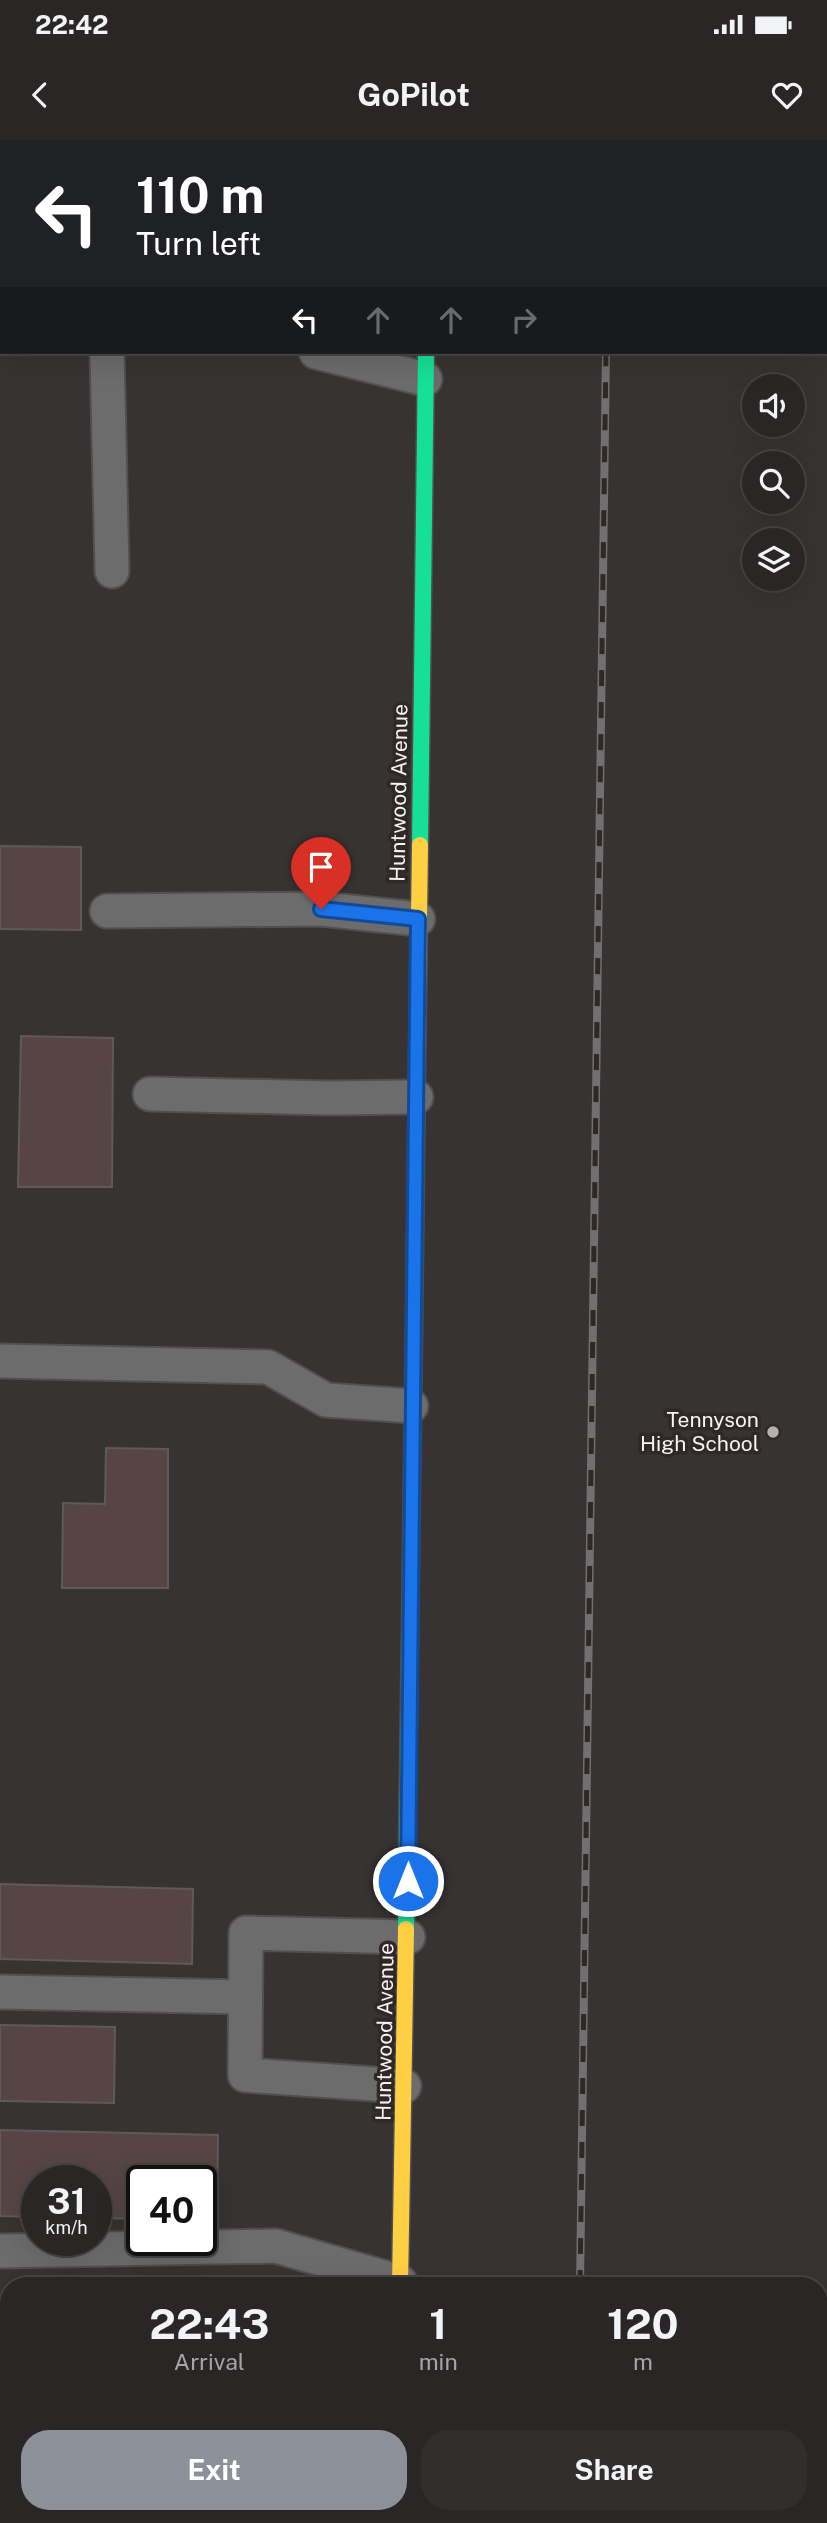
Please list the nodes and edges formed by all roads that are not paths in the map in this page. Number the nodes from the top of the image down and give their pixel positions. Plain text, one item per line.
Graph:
1 (107, 354) edge
2 (333, 354) edge
3 (425, 365) edge
4 (112, 571) dead end
5 (107, 911) dead end
6 (418, 919) junction
7 (150, 1094) dead end
8 (416, 1097) junction
9 (0, 1361) edge
10 (411, 1406) junction
11 (408, 1937) junction
12 (0, 1992) edge
13 (245, 1997) junction
14 (404, 2086) junction
15 (0, 2251) edge
16 (377, 2277) edge
17 (400, 2277) edge

1 - 4 lane
2 - 3 lane
3 - 6 street, Huntwood Avenue
5 - 6 lane
6 - 8 street, Huntwood Avenue
7 - 8 lane
8 - 10 street, Huntwood Avenue
9 - 10 lane
10 - 11 street, Huntwood Avenue
11 - 13 lane
11 - 14 street, Huntwood Avenue
12 - 13 lane
13 - 14 lane
14 - 17 street, Huntwood Avenue
15 - 16 lane

